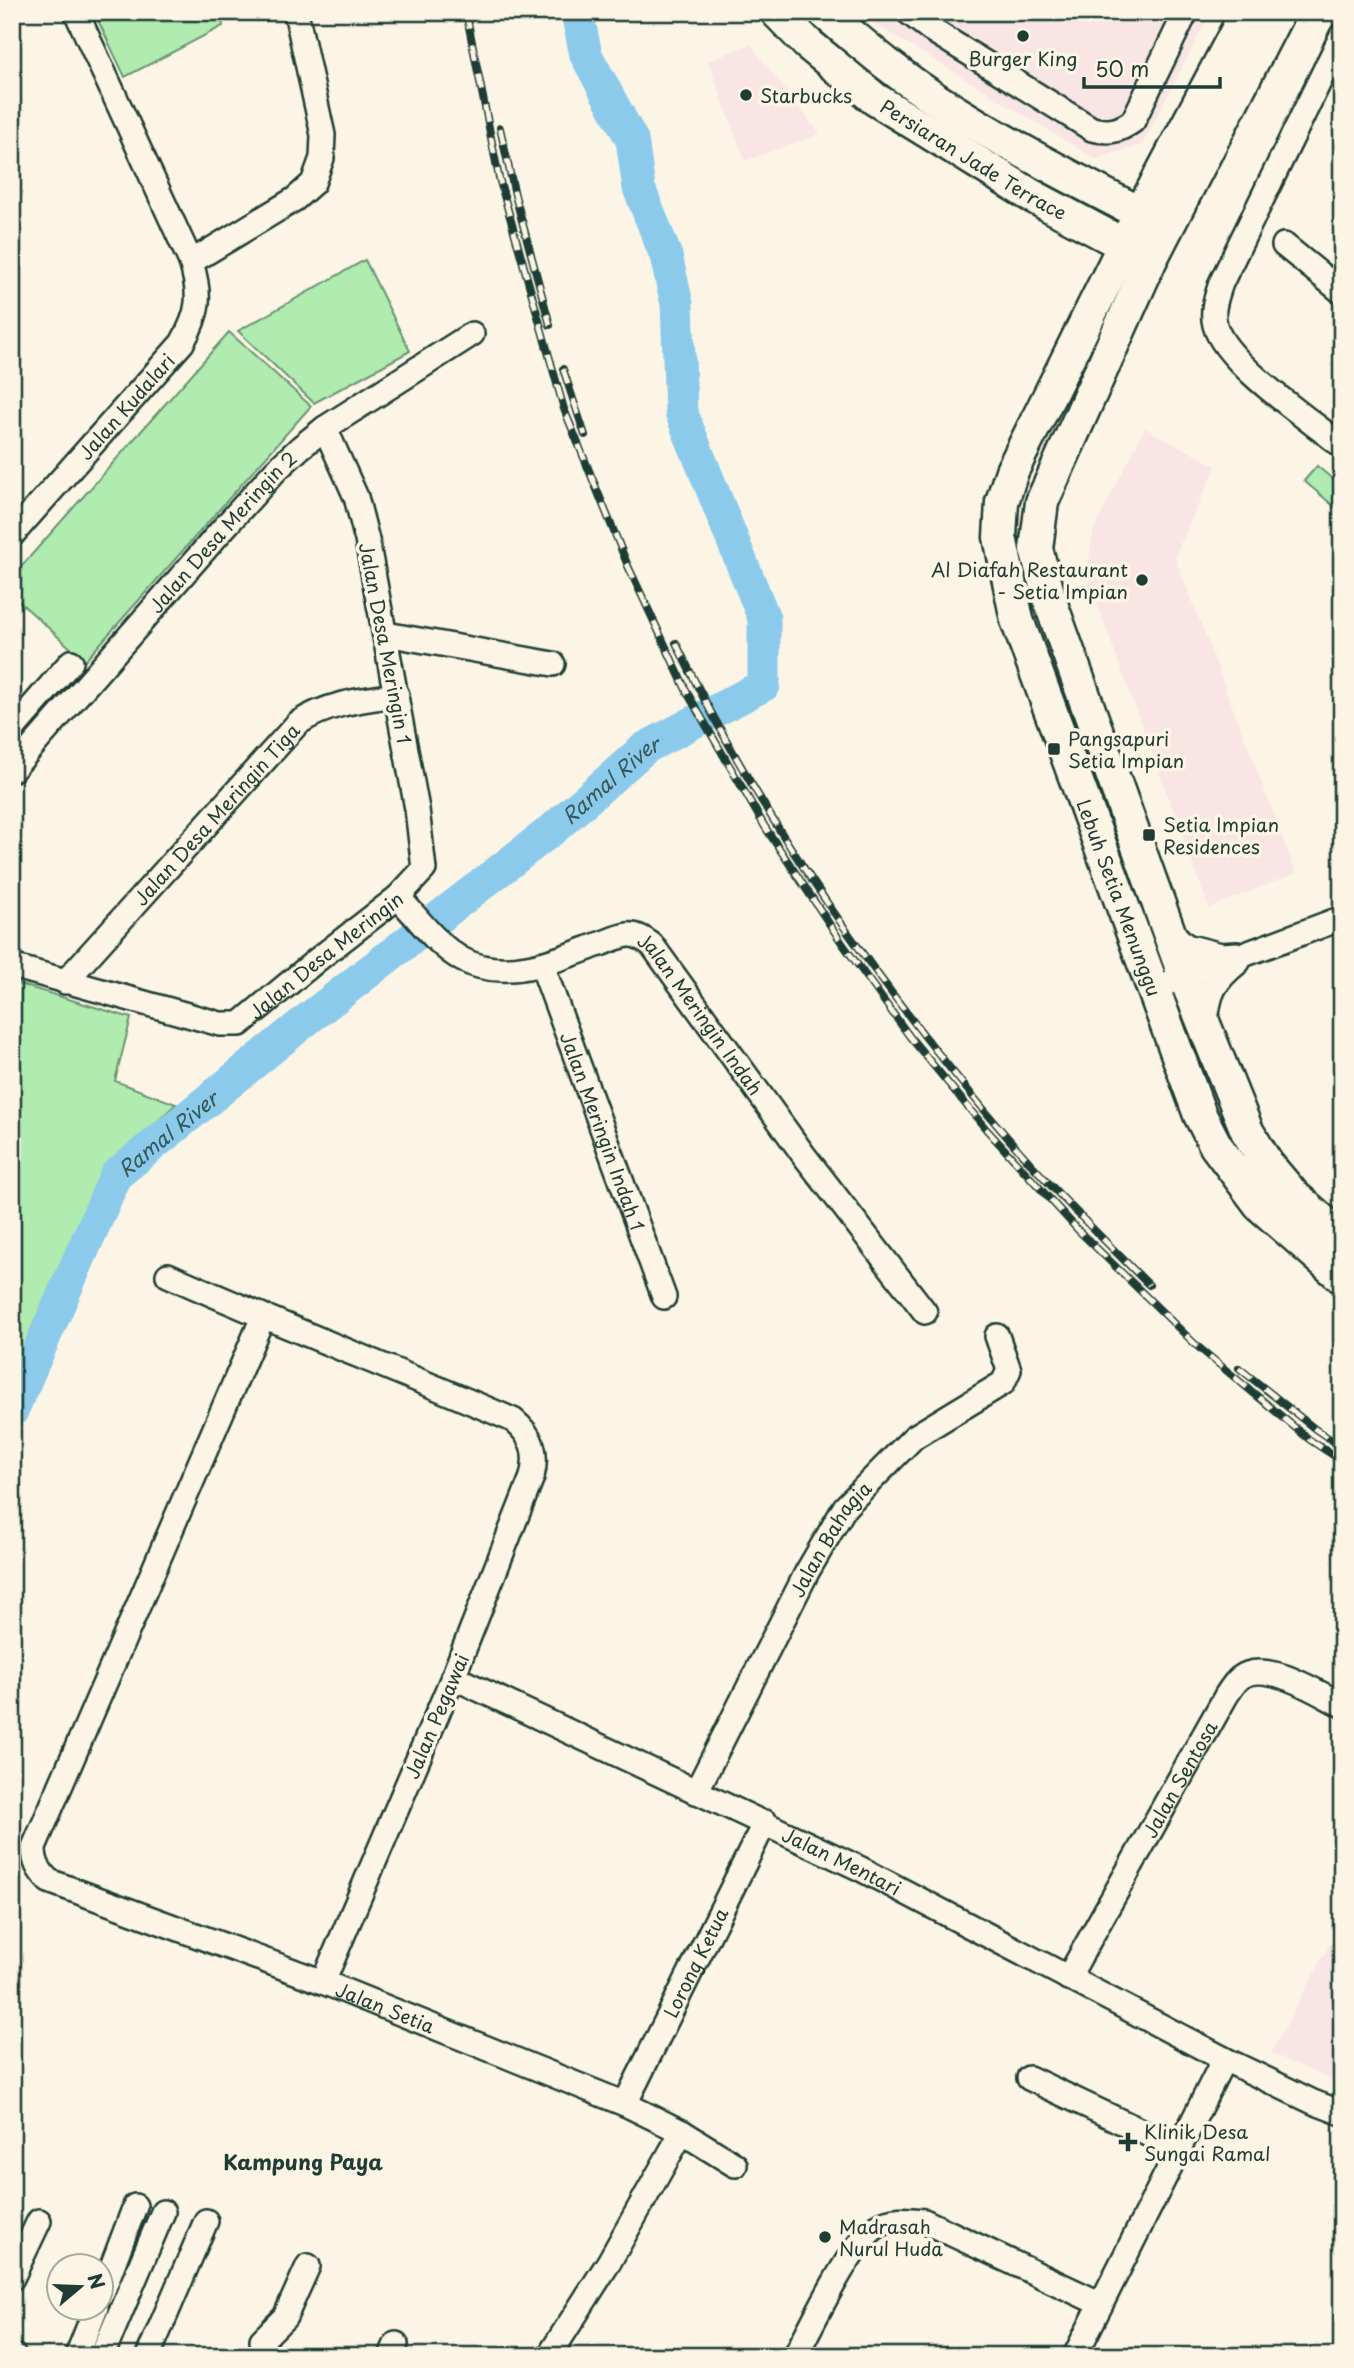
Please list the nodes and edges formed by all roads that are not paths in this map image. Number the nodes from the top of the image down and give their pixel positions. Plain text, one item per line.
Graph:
1 (76, 12) edge
2 (296, 12) edge
3 (777, 12) edge
4 (824, 12) edge
5 (908, 12) edge
6 (1186, 12) edge
7 (1233, 12) edge
8 (1247, 12) edge
9 (1278, 12) edge
10 (1342, 35) edge
11 (1220, 65) junction
12 (1154, 220) junction
13 (1284, 245) dead end
14 (1137, 252) junction
15 (191, 262) junction
16 (1342, 292) edge
17 (472, 334) dead end
18 (325, 428) junction
19 (1342, 446) edge
20 (12, 535) edge
21 (386, 634) junction
22 (71, 662) dead end
23 (553, 664) dead end
24 (397, 695) junction
25 (12, 730) edge
26 (12, 770) edge
27 (425, 863) joint
28 (398, 897) junction
29 (1342, 918) edge
30 (1168, 929) junction
31 (1248, 953) junction
32 (542, 965) junction
33 (12, 966) edge
34 (1185, 977) junction
35 (65, 982) junction
36 (1154, 988) junction
37 (1205, 1026) junction
38 (1342, 1238) edge
39 (168, 1275) dead end
40 (1342, 1278) edge
41 (664, 1297) dead end
42 (925, 1312) dead end
43 (263, 1317) junction
44 (997, 1336) dead end
45 (453, 1677) junction
46 (1342, 1705) edge
47 (696, 1792) junction
48 (765, 1822) junction
49 (1069, 1978) junction
50 (323, 1982) junction
51 (1224, 2060) junction
52 (1029, 2078) dead end
53 (625, 2104) junction
54 (1342, 2113) edge
55 (682, 2132) junction
56 (1179, 2149) junction
57 (735, 2165) dead end
58 (135, 2206) dead end
59 (163, 2212) dead end
60 (39, 2221) dead end
61 (206, 2221) dead end
62 (116, 2256) edge
63 (308, 2266) dead end
64 (12, 2278) edge
65 (1101, 2304) junction
66 (90, 2322) edge
67 (77, 2356) edge
68 (102, 2356) edge
69 (148, 2356) edge
70 (264, 2356) edge
71 (549, 2356) edge
72 (795, 2356) edge
73 (1075, 2356) edge

1 - 15 street, Jalan Kudalari
2 - 15 street
3 - 14 street, Persiaran Jade Terrace
4 - 12 street, Persiaran Jade Terrace
5 - 6 street
7 - 11 street
8 - 11 street
9 - 12 street
10 - 19 street
11 - 12 street
12 - 14 street
13 - 16 street
14 - 30 street, Lebuh Setia Menunggu
14 - 36 street, Lebuh Setia Menunggu
15 - 20 street, Jalan Kudalari
17 - 18 street, Jalan Desa Meringin 2
18 - 21 street, Jalan Desa Meringin 1
18 - 26 street, Jalan Desa Meringin 2
21 - 23 street
21 - 24 street, Jalan Desa Meringin 1
22 - 25 street
24 - 27 street, Jalan Desa Meringin 1
24 - 35 street, Jalan Desa Meringin Tiga
27 - 28 street, Jalan Desa Meringin
28 - 32 street, Jalan Meringin Indah
28 - 35 street, Jalan Desa Meringin
29 - 31 street
30 - 31 street
30 - 34 street, Lebuh Setia Menunggu
31 - 34 street
31 - 37 street
32 - 41 street, Jalan Meringin Indah 1
32 - 42 street, Jalan Meringin Indah
33 - 35 street, Jalan Desa Meringin
34 - 36 street
34 - 37 street, Lebuh Setia Menunggu
36 - 40 street, Lebuh Setia Menunggu
37 - 38 street
39 - 43 street
43 - 45 street, Jalan Pegawai
43 - 50 street, Jalan Setia
44 - 47 street, Jalan Bahagia
45 - 47 street, Jalan Mentari
45 - 50 street, Jalan Pegawai
46 - 49 street, Jalan Sentosa
47 - 48 street, Jalan Mentari
48 - 49 street, Jalan Mentari
48 - 53 street, Lorong Ketua
49 - 51 street, Jalan Mentari
50 - 53 street, Jalan Setia
51 - 54 street, Jalan Mentari
51 - 56 street
52 - 56 street
53 - 55 street, Jalan Setia
55 - 57 street, Jalan Setia
55 - 71 street
56 - 65 street
58 - 62 street
59 - 68 street
60 - 64 street
61 - 69 street
63 - 70 street
65 - 72 street
65 - 73 street
66 - 67 street

